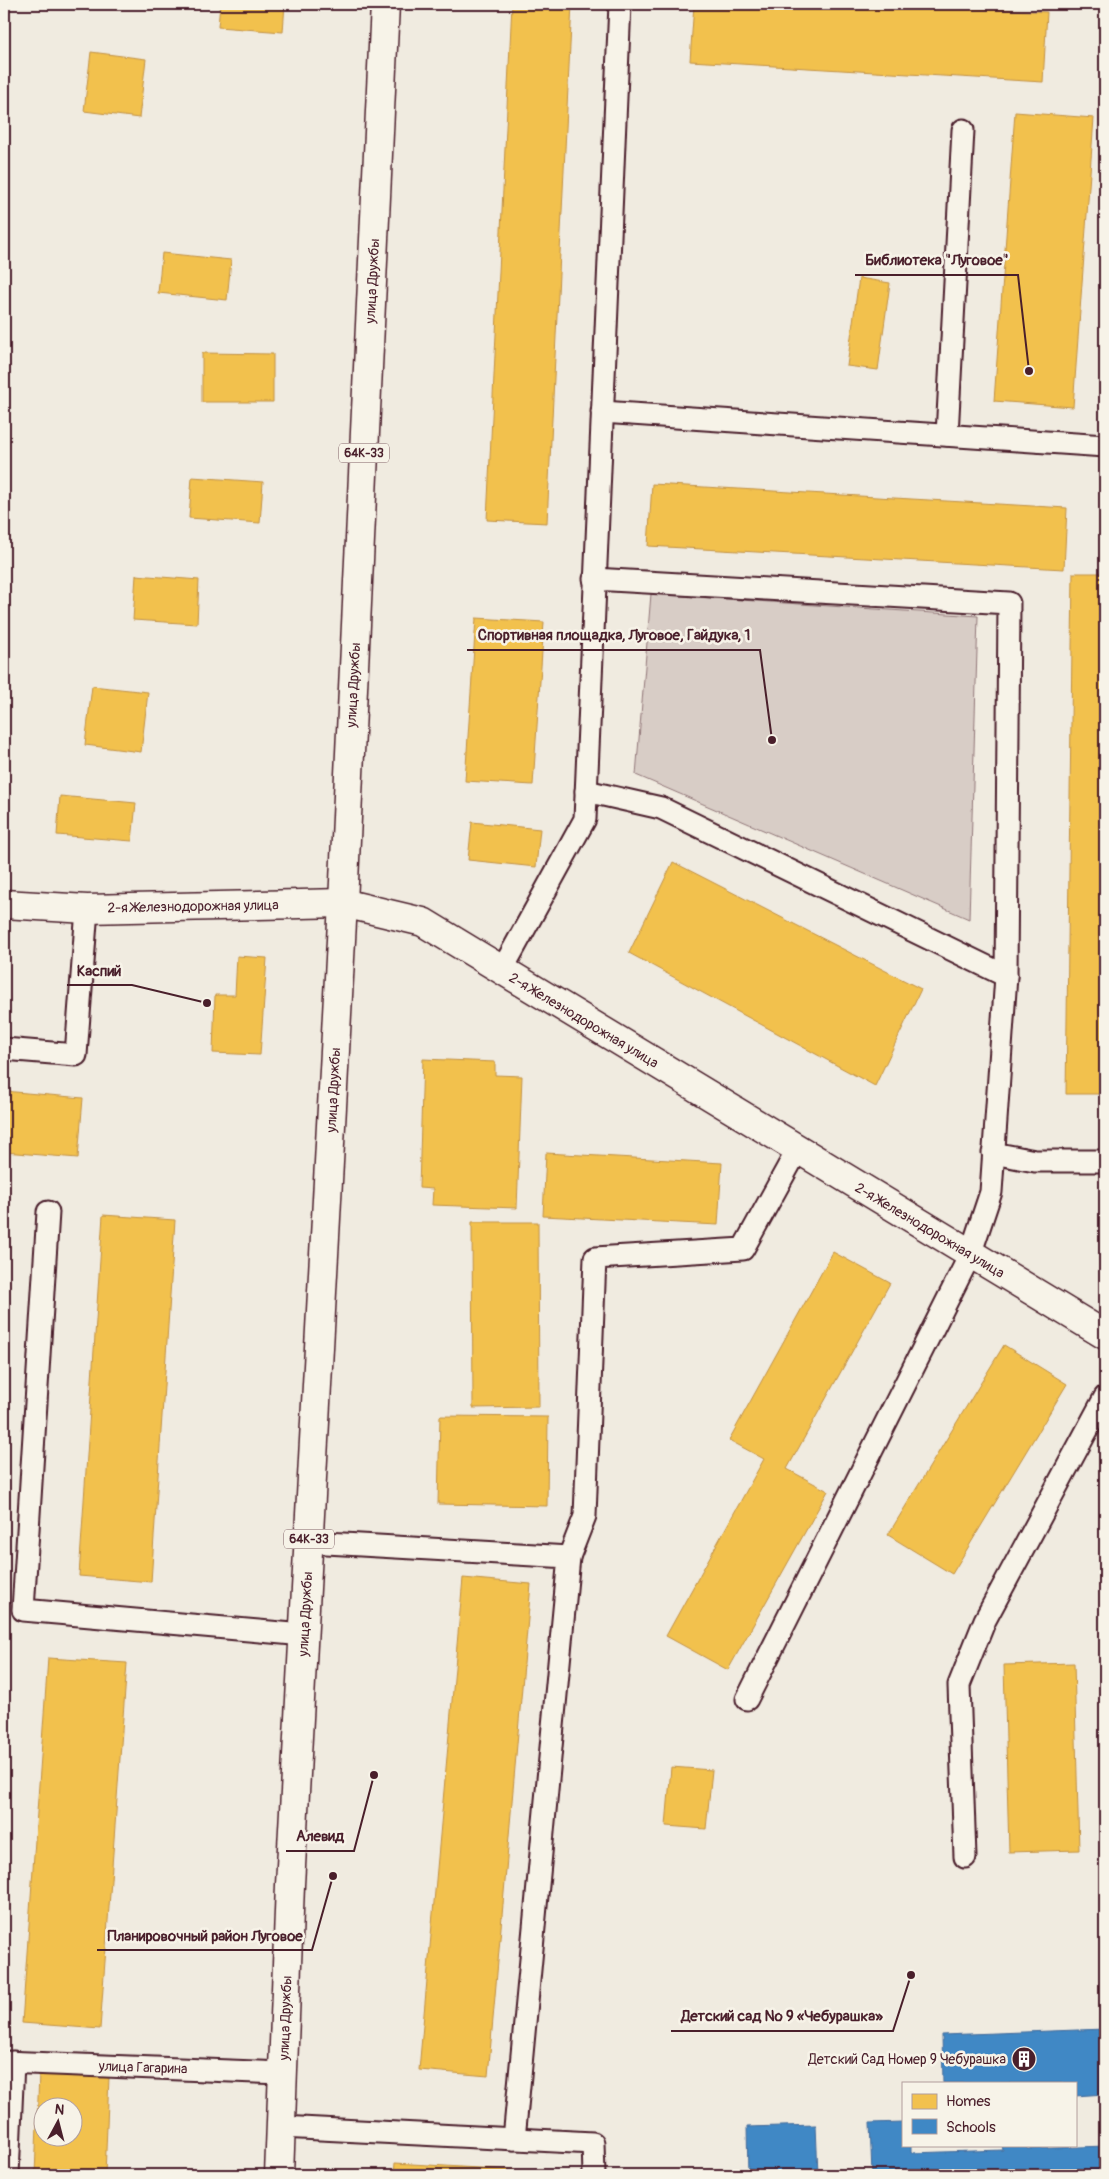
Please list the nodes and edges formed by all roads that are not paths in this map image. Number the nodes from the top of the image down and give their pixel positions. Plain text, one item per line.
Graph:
1 (385, 4) edge
2 (620, 4) edge
3 (963, 130) dead end
4 (602, 412) junction
5 (948, 435) junction
6 (1105, 446) edge
7 (594, 579) junction
8 (586, 791) junction
9 (343, 903) junction
10 (4, 904) edge
11 (87, 909) junction
12 (502, 970) junction
13 (1006, 976) junction
14 (4, 1049) edge
15 (798, 1149) junction
16 (994, 1153) junction
17 (1105, 1161) edge
18 (48, 1212) dead end
19 (970, 1255) junction
20 (1105, 1335) edge
21 (1105, 1397) edge
22 (309, 1542) junction
23 (570, 1557) junction
24 (304, 1634) junction
25 (748, 1699) dead end
26 (965, 1857) dead end
27 (8, 2062) edge
28 (283, 2073) junction
29 (281, 2127) junction
30 (514, 2139) junction
31 (8, 2175) edge
32 (279, 2175) edge
33 (594, 2175) edge

1 - 9 main road, улица Дружбы / 64К-33
2 - 4 lane
3 - 5 lane
4 - 5 lane
4 - 7 lane
5 - 6 lane
7 - 8 lane
7 - 13 lane
8 - 12 lane
8 - 13 lane
9 - 11 main road, 2-я Железнодорожная улица
9 - 12 main road, 2-я Железнодорожная улица
9 - 22 main road, улица Дружбы / 64К-33
10 - 11 main road, 2-я Железнодорожная улица
11 - 14 lane
12 - 15 main road, 2-я Железнодорожная улица
13 - 16 lane
15 - 19 main road, 2-я Железнодорожная улица
15 - 23 lane
16 - 17 lane
16 - 19 lane
18 - 24 lane
19 - 20 main road, 2-я Железнодорожная улица
19 - 25 lane
21 - 26 lane
22 - 23 lane
22 - 24 main road, улица Дружбы / 64К-33
23 - 30 lane
24 - 28 main road, улица Дружбы / 64К-33
27 - 28 lane, улица Гагарина
27 - 31 lane
28 - 29 main road, улица Дружбы / 64К-33
29 - 30 lane
29 - 32 main road, улица Дружбы / 64К-33
30 - 33 lane

